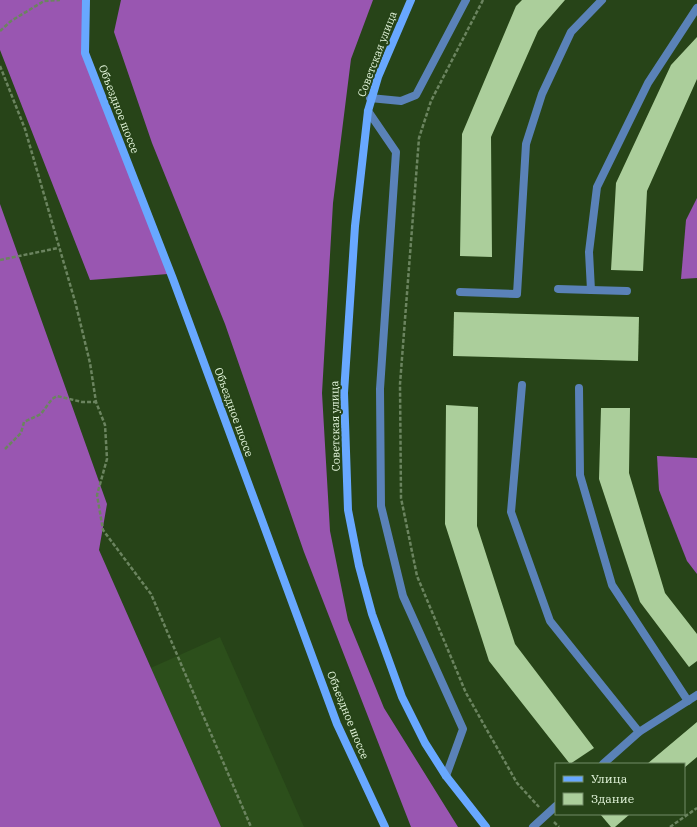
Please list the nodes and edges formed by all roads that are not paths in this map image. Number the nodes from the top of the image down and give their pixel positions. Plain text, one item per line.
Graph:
1 (86, 0) edge
2 (411, 0) edge
3 (466, 0) edge
4 (602, 0) edge
5 (697, 8) edge
6 (370, 98) junction
7 (368, 111) junction
8 (558, 288) dead end
9 (591, 290) junction
10 (460, 292) dead end
11 (627, 292) dead end
12 (522, 385) dead end
13 (579, 388) dead end
14 (697, 695) edge
15 (688, 701) junction
16 (639, 732) junction
17 (604, 763) edge
18 (446, 776) junction
19 (555, 807) edge
20 (385, 827) edge
21 (486, 827) edge
22 (533, 827) edge

1 - 20 street, Объездное шоссе
2 - 6 street, Советская улица
3 - 6 lane
4 - 10 lane
5 - 9 lane
6 - 7 street, Советская улица
7 - 18 street, Советская улица
7 - 18 lane
8 - 9 lane
9 - 11 lane
12 - 16 lane
13 - 15 lane
14 - 15 lane
15 - 16 lane
16 - 17 lane
18 - 21 street, Советская улица
19 - 22 lane

